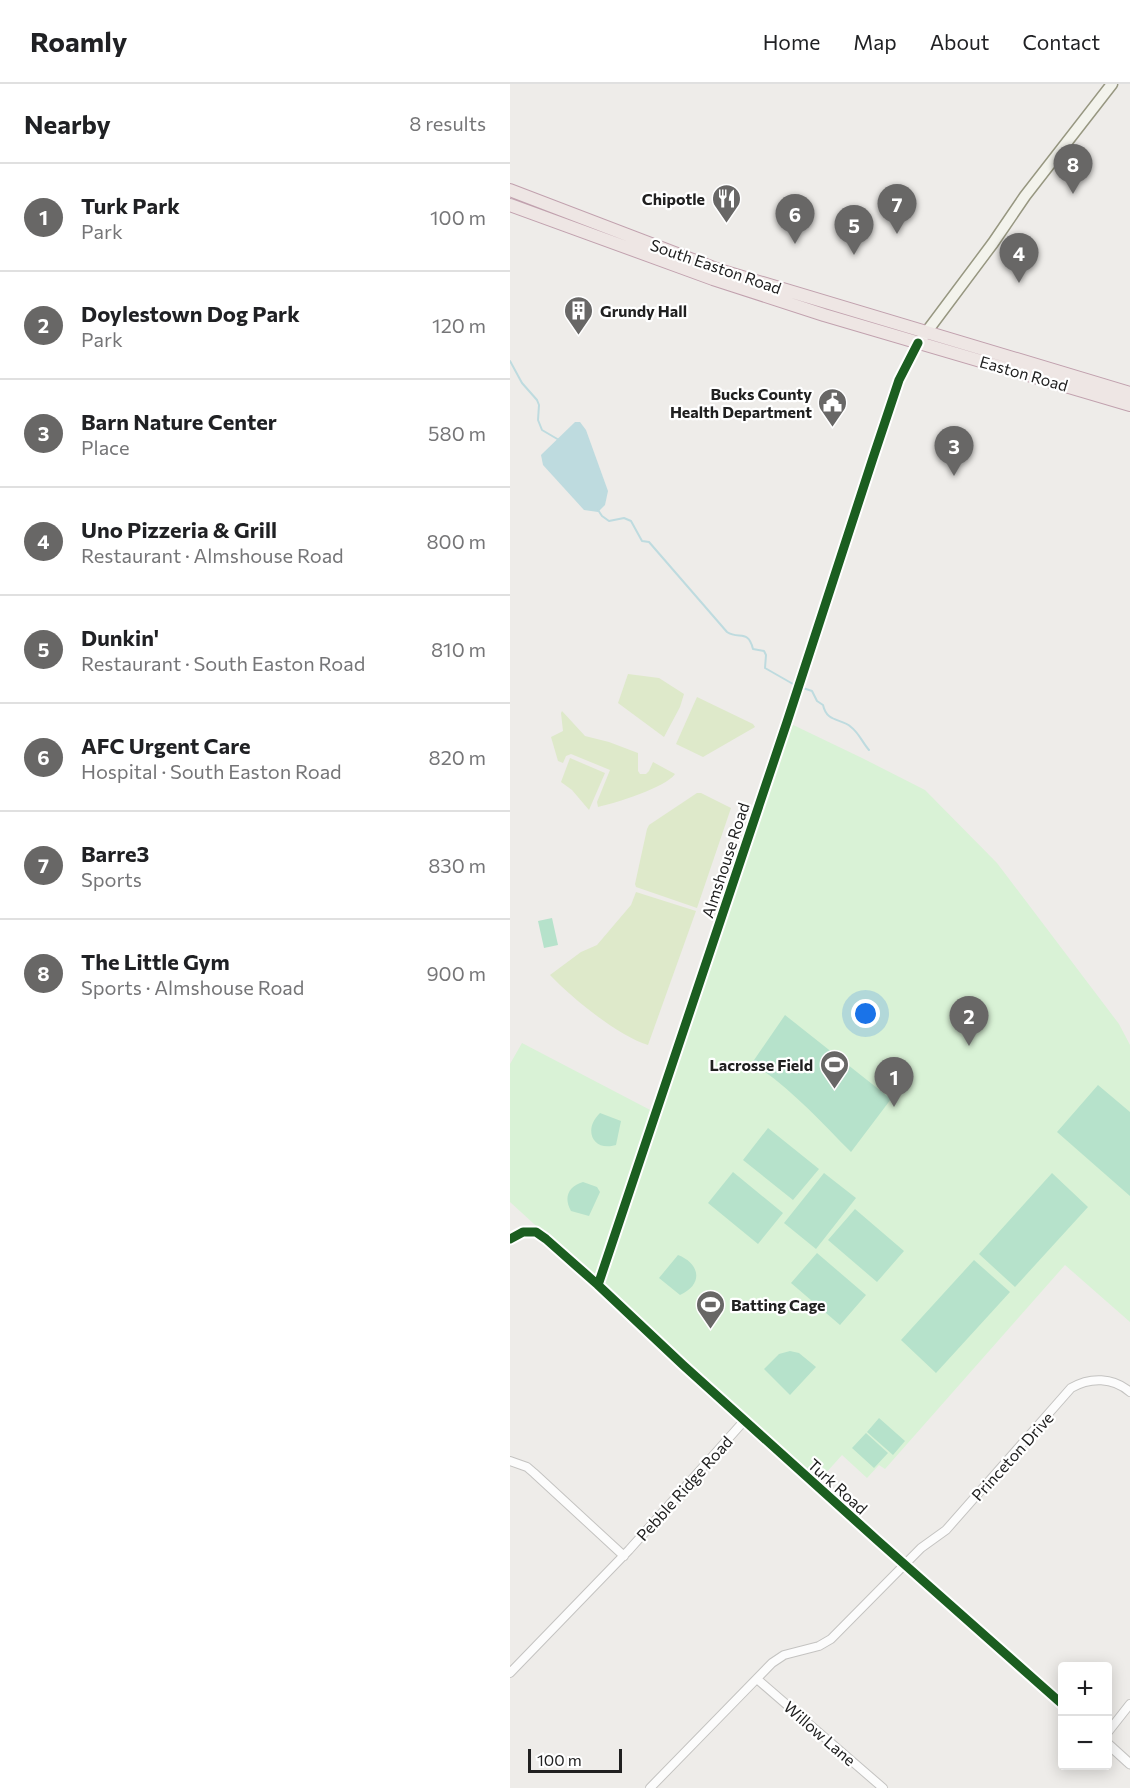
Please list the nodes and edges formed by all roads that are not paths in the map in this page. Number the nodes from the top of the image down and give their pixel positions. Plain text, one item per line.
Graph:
1 (1112, 84) edge
2 (510, 190) edge
3 (510, 205) edge
4 (922, 338) junction
5 (1130, 393) edge
6 (1130, 405) edge
7 (510, 1239) edge
8 (598, 1285) junction
9 (1130, 1392) edge
10 (744, 1421) junction
11 (510, 1461) edge
12 (624, 1556) junction
13 (906, 1566) junction
14 (510, 1673) edge
15 (757, 1678) junction
16 (1058, 1700) edge
17 (1130, 1704) edge
18 (1112, 1726) edge
19 (1112, 1748) edge
20 (1130, 1764) edge
21 (650, 1788) edge
22 (883, 1788) edge

1 - 4 main road, Almshouse Road
2 - 4 highway, South Easton Road
3 - 4 highway, South Easton Road
4 - 5 highway, Easton Road
4 - 6 highway, Easton Road
4 - 8 street, Almshouse Road
7 - 8 street
8 - 10 street, Turk Road
9 - 13 street, Princeton Drive
10 - 12 street, Pebble Ridge Road
10 - 13 street, Turk Road
11 - 12 street, Pebble Ridge Road
12 - 14 street, Pebble Ridge Road
13 - 15 street, Princeton Drive
13 - 16 street, Turk Road
15 - 21 street, Princeton Drive
15 - 22 street, Willow Lane
17 - 18 street
19 - 20 street

